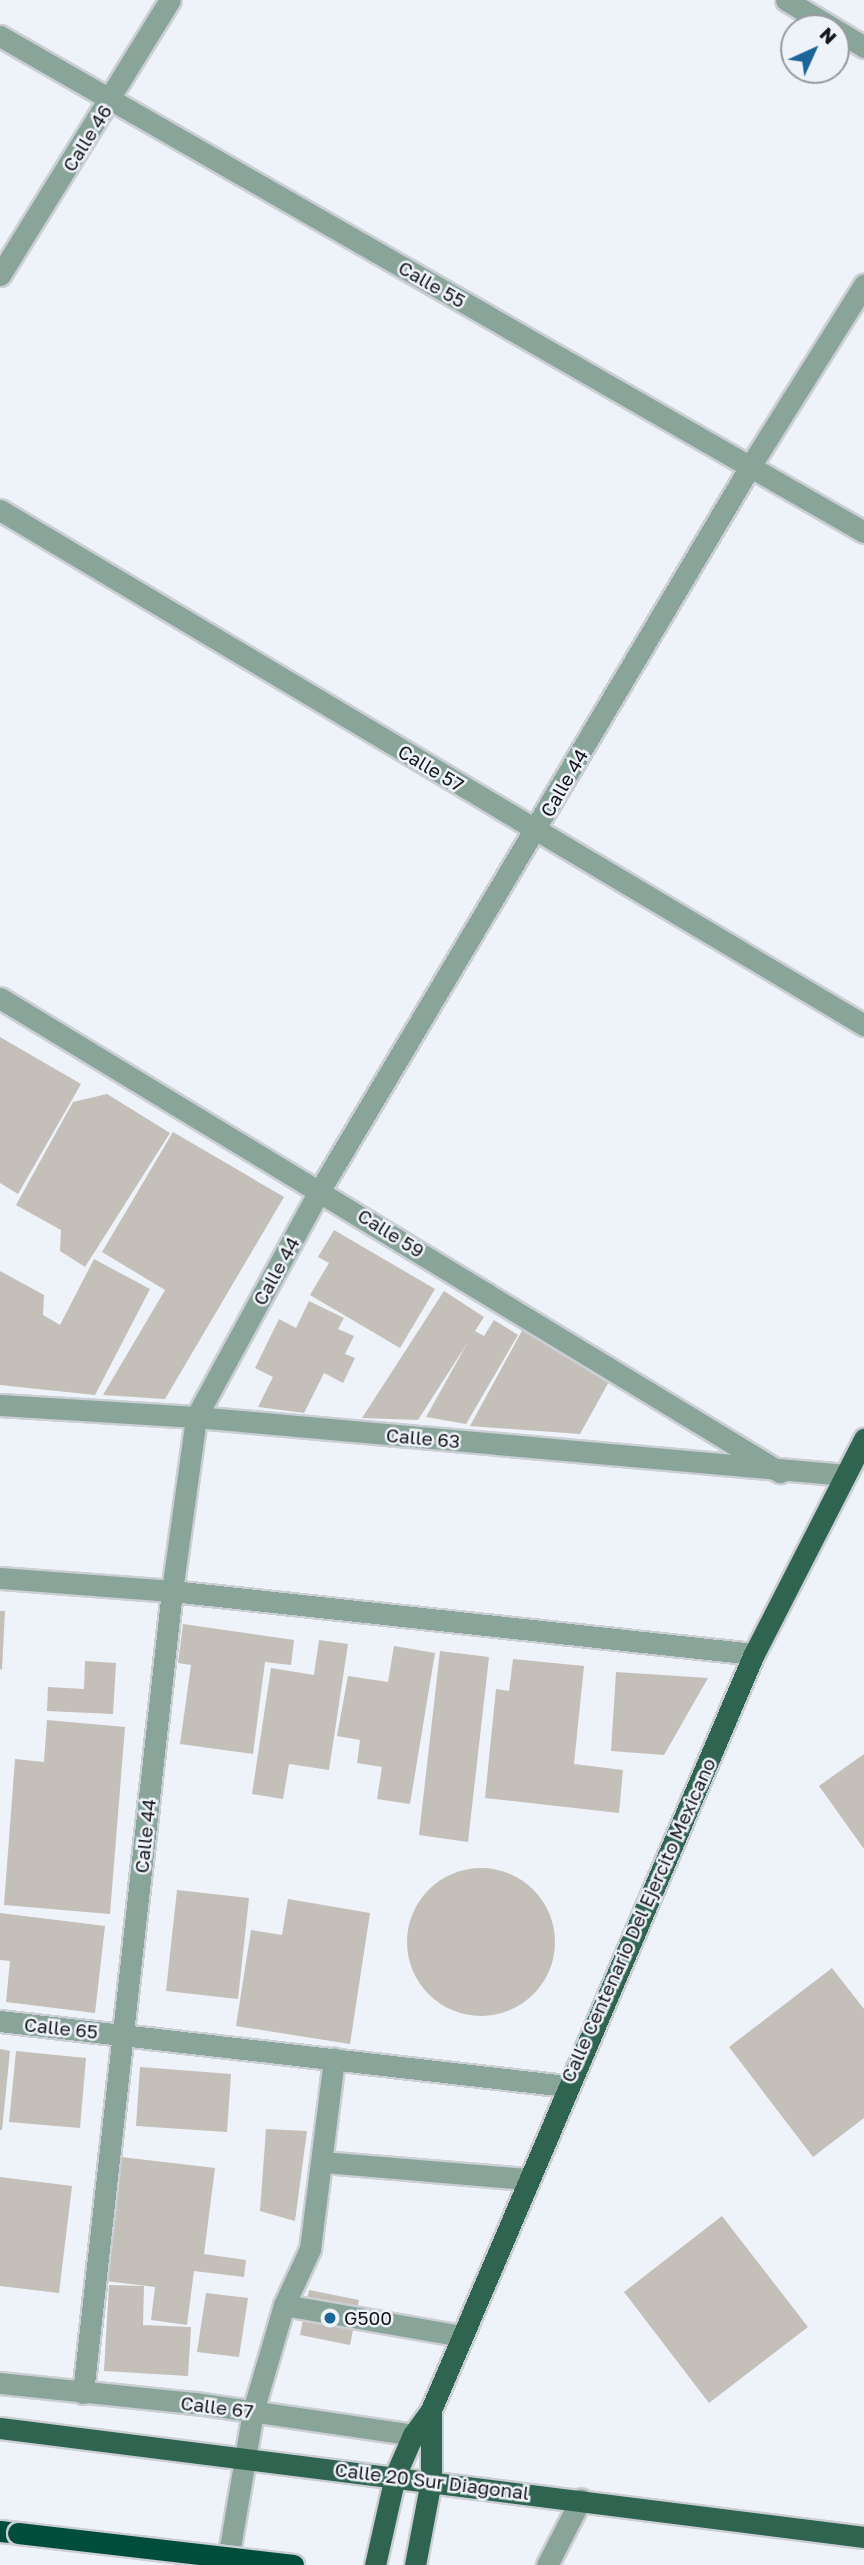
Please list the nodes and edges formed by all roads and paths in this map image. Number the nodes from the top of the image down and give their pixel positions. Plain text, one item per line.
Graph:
1 (170, 0) edge
2 (786, 0) edge
3 (809, 14) edge
4 (0, 36) edge
5 (110, 102) junction
6 (0, 275) edge
7 (864, 285) edge
8 (751, 465) junction
9 (0, 510) edge
10 (864, 532) edge
11 (536, 831) junction
12 (0, 998) edge
13 (864, 1025) edge
14 (320, 1190) junction
15 (0, 1405) edge
16 (196, 1417) junction
17 (864, 1439) edge
18 (780, 1472) junction
19 (845, 1475) junction
20 (0, 1578) edge
21 (172, 1591) junction
22 (754, 1654) junction
23 (0, 2021) edge
24 (123, 2035) junction
25 (334, 2059) junction
26 (566, 2086) junction
27 (323, 2162) junction
28 (527, 2179) junction
29 (284, 2305) junction
30 (461, 2336) junction
31 (0, 2383) edge
32 (83, 2393) junction
33 (253, 2411) junction
34 (0, 2428) edge
35 (423, 2437) junction
36 (246, 2459) junction
37 (395, 2476) junction
38 (431, 2480) junction
39 (581, 2499) junction
40 (9, 2532) edge
41 (864, 2537) edge
42 (227, 2565) edge
43 (293, 2565) edge
44 (375, 2565) edge
45 (415, 2565) edge
46 (547, 2565) edge

1 - 5 street, Calle 46
2 - 3 street
4 - 5 street, Calle 55
5 - 6 street, Calle 46
5 - 8 street, Calle 55
7 - 8 street, Calle 44
8 - 10 street, Calle 55
8 - 11 street, Calle 44
9 - 11 street, Calle 57
11 - 13 street, Calle 57
11 - 14 street, Calle 44
12 - 14 street, Calle 59
14 - 16 street, Calle 44
14 - 18 street, Calle 59
15 - 16 street, Calle 63
16 - 18 street, Calle 63
16 - 21 street, Calle 44
17 - 19 main road, Calle Centenario Del Ejercito Mexicano
18 - 19 street, Calle 63
19 - 22 main road, Calle Centenario Del Ejercito Mexicano
20 - 21 street
21 - 22 street
21 - 24 street, Calle 44
22 - 26 main road, Calle Centenario Del Ejercito Mexicano
23 - 24 street, Calle 65
24 - 25 street, Calle 65
24 - 32 street, Calle 44
25 - 26 street, Calle 65
25 - 27 street
26 - 28 main road, Calle Centenario Del Ejercito Mexicano
27 - 28 street
27 - 29 street
28 - 30 main road, Calle Centenario Del Ejercito Mexicano
29 - 30 street
29 - 33 street
30 - 35 main road, Calle Centenario Del Ejercito Mexicano
31 - 32 street, Calle 67
32 - 33 street, Calle 67
33 - 35 street, Calle 67
33 - 36 street
34 - 36 main road, Calle 20 Sur Diagonal
35 - 37 main road, Calle Centenario Del Ejercito Mexicano
35 - 38 main road, Calle Centenario Del Ejercito Mexicano
36 - 37 main road, Calle 20 Sur Diagonal
36 - 42 street
37 - 38 main road, Calle 20 Sur Diagonal
37 - 44 main road, Calle Centenario Del Ejercito Mexicano
38 - 39 main road, Calle 20 Sur Diagonal
38 - 45 main road, Calle Centenario Del Ejercito Mexicano
39 - 41 main road, Calle 20 Sur Diagonal
39 - 46 street
40 - 43 highway, bridge

